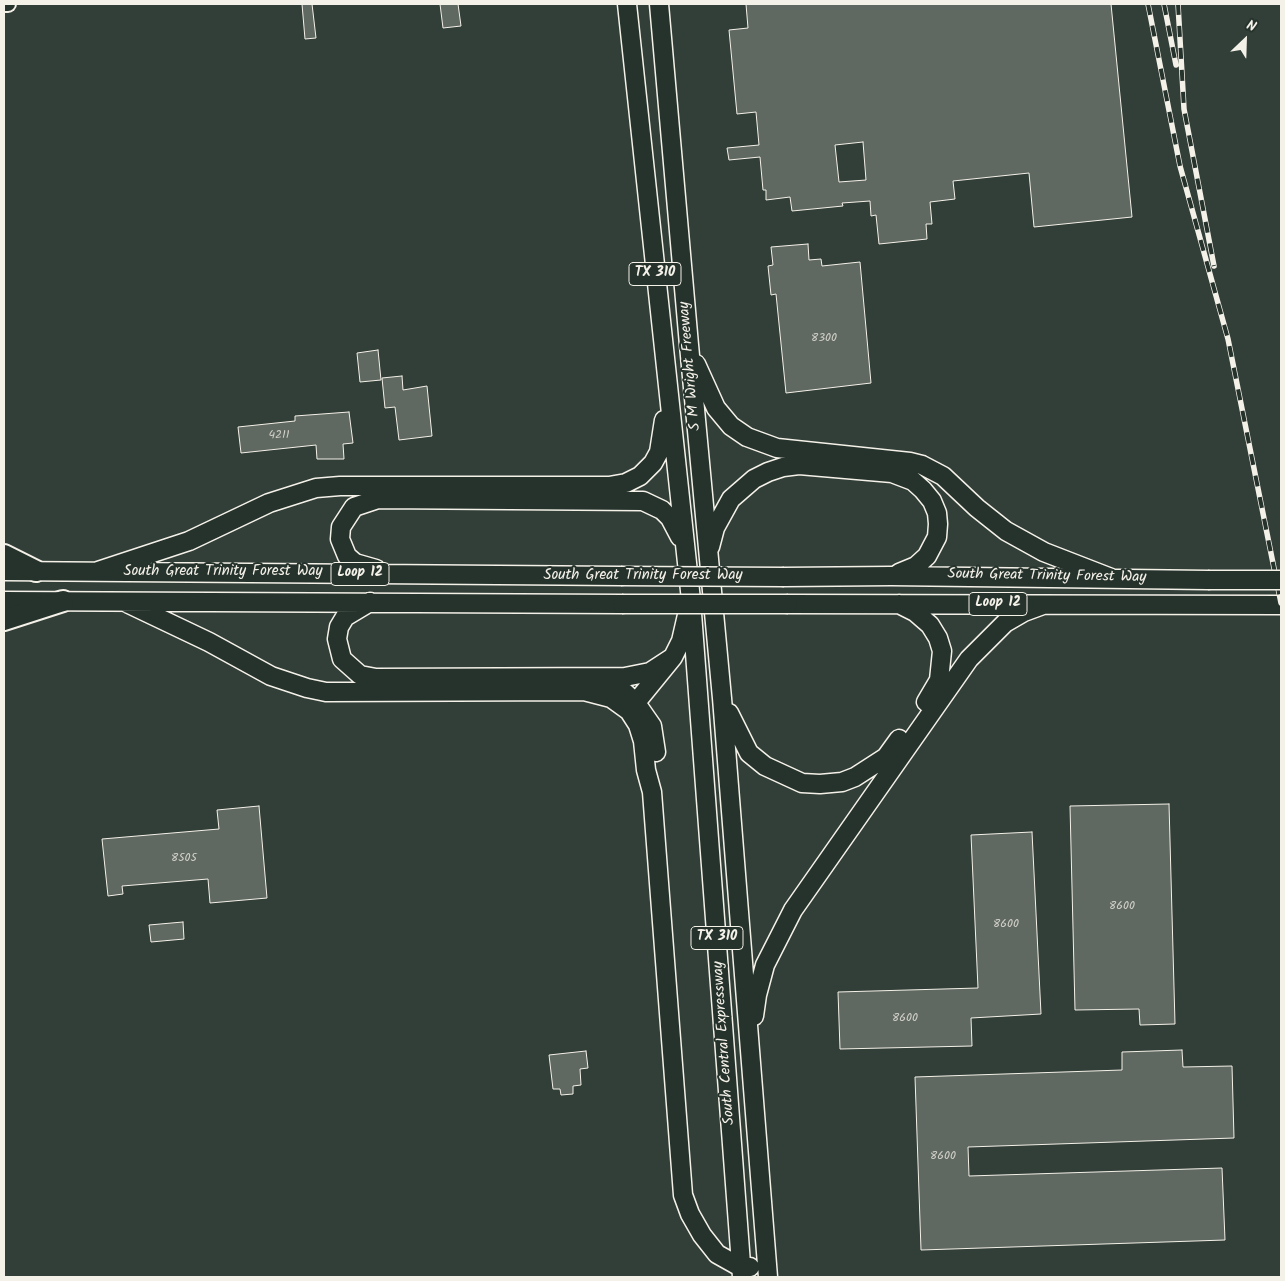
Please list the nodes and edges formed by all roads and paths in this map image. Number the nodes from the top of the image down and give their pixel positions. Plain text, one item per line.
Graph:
1 (4, 4) edge
2 (8, 4) edge
3 (627, 4) edge
4 (659, 4) edge
5 (688, 346) junction
6 (668, 397) junction
7 (684, 542) junction
8 (708, 554) junction
9 (4, 555) edge
10 (4, 570) edge
11 (36, 571) junction
12 (98, 571) junction
13 (391, 574) junction
14 (891, 576) junction
15 (1111, 578) junction
16 (1281, 580) edge
17 (691, 600) junction
18 (4, 601) edge
19 (63, 601) junction
20 (125, 602) junction
21 (370, 602) junction
22 (898, 604) junction
23 (1043, 605) junction
24 (1281, 605) edge
25 (4, 620) edge
26 (673, 656) junction
27 (596, 679) junction
28 (722, 698) junction
29 (633, 707) junction
30 (750, 1056) junction
31 (768, 1271) edge
32 (742, 1272) edge

1 - 2 street
3 - 6 main road, S M Wright Freeway / TX 310
4 - 5 main road, S M Wright Freeway / TX 310
5 - 8 main road, S M Wright Freeway / TX 310
5 - 15 main road
6 - 7 main road, S M Wright Freeway / TX 310
6 - 12 main road
7 - 13 main road
7 - 17 main road, S M Wright Freeway / TX 310
8 - 14 main road
8 - 28 main road, S M Wright Freeway / TX 310
9 - 11 highway
10 - 11 main road, South Great Trinity Forest Way / Loop 12
11 - 12 main road, South Great Trinity Forest Way / Loop 12
12 - 13 main road, South Great Trinity Forest Way / Loop 12
13 - 14 main road, South Great Trinity Forest Way / Loop 12, bridge
14 - 15 main road, South Great Trinity Forest Way / Loop 12
15 - 16 main road, South Great Trinity Forest Way / Loop 12, bridge
17 - 26 main road
17 - 32 main road, South Central Expressway / TX 310
18 - 19 main road, South Great Trinity Forest Way / Loop 12
19 - 20 main road, South Great Trinity Forest Way / Loop 12
19 - 25 highway
20 - 21 main road, South Great Trinity Forest Way / Loop 12
20 - 29 main road
21 - 22 main road, South Great Trinity Forest Way / Loop 12, bridge
21 - 27 main road
22 - 23 main road, South Great Trinity Forest Way / Loop 12
22 - 28 main road
23 - 24 main road, South Great Trinity Forest Way / Loop 12
23 - 30 main road
26 - 27 main road
26 - 29 main road
27 - 29 main road
28 - 30 main road, South Central Expressway / TX 310
29 - 32 main road
30 - 31 main road, South Central Expressway / TX 310
31 - 32 main road

